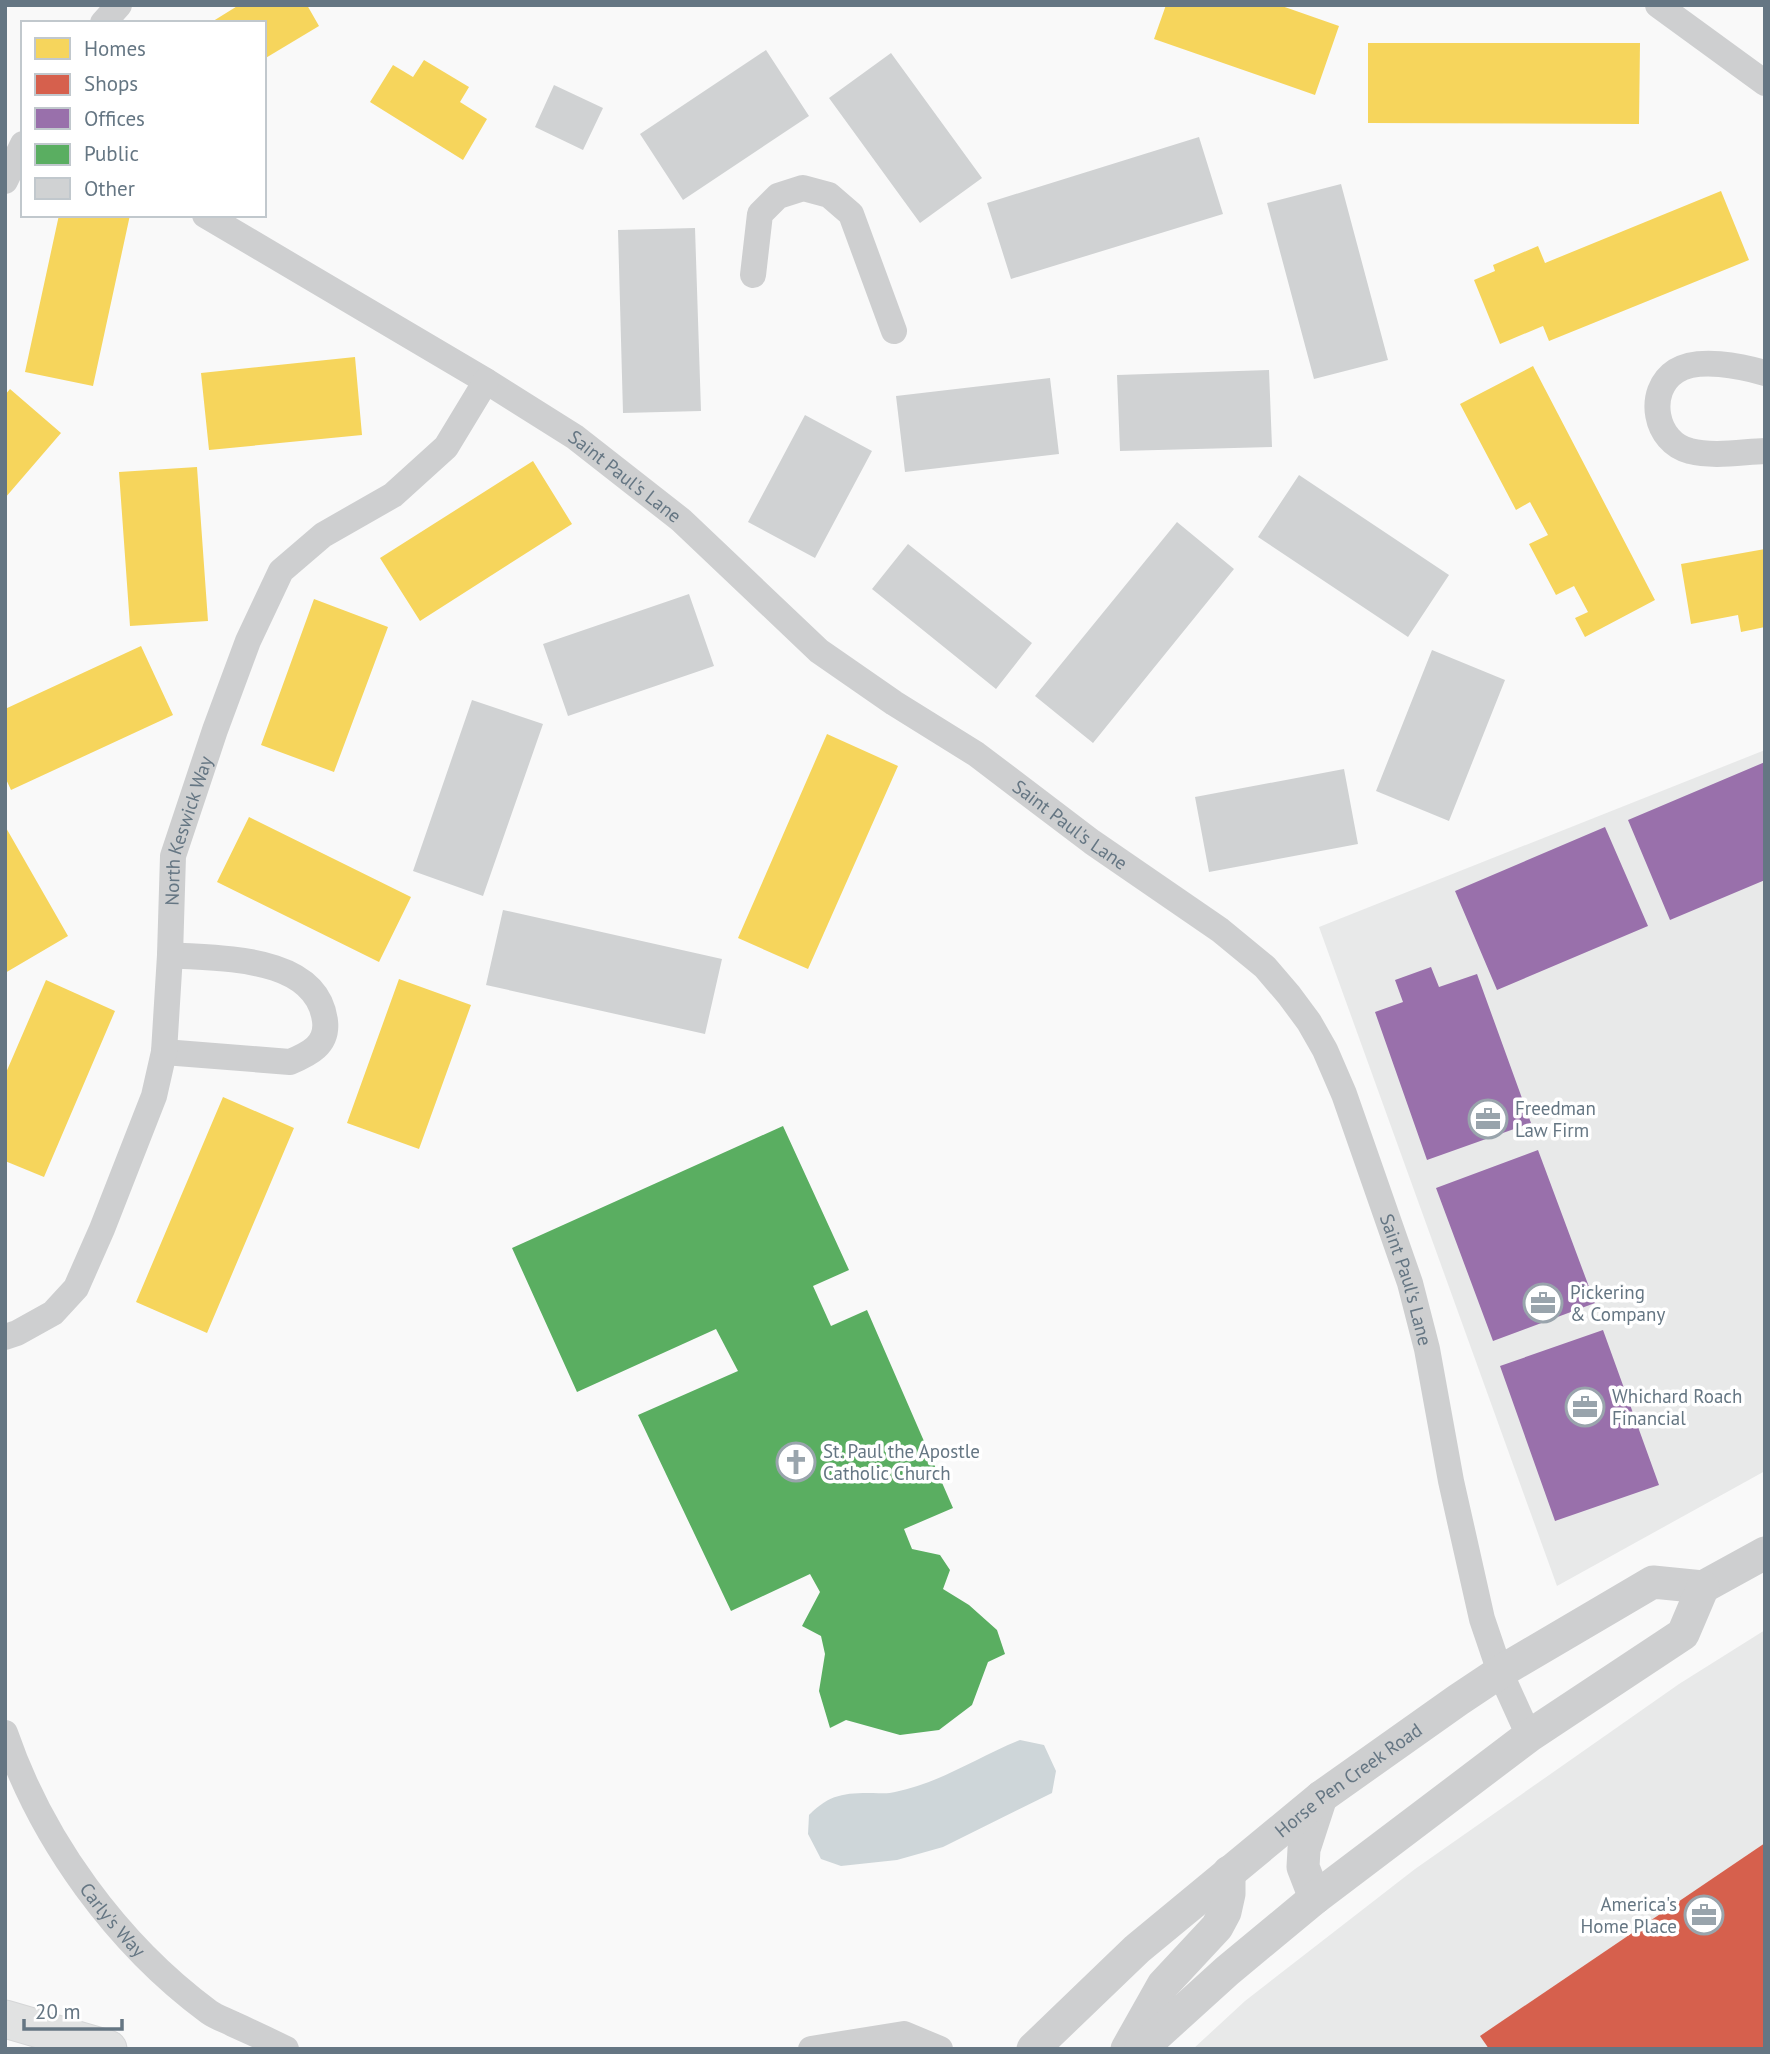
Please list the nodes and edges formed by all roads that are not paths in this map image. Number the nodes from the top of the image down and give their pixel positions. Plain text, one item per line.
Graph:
1 (119, 5) edge
2 (1658, 5) edge
3 (105, 21) edge
4 (1765, 83) edge
5 (21, 148) edge
6 (5, 181) edge
7 (208, 217) edge
8 (753, 275) dead end
9 (894, 331) dead end
10 (1765, 373) edge
11 (486, 381) junction
12 (1765, 451) edge
13 (170, 955) junction
14 (164, 1052) junction
15 (5, 1337) edge
16 (1765, 1553) edge
17 (1703, 1587) junction
18 (1500, 1672) junction
19 (5, 1733) edge
20 (1529, 1736) junction
21 (1321, 1797) junction
22 (1229, 1872) junction
23 (1315, 1898) junction
24 (13, 2021) edge
25 (108, 2049) edge
26 (286, 2049) edge
27 (811, 2049) edge
28 (940, 2049) edge
29 (1033, 2049) edge
30 (1127, 2049) edge
31 (1141, 2049) edge

1 - 3 street
2 - 4 street
5 - 6 street
7 - 11 street, Saint Paul's Lane
8 - 9 street
10 - 12 street
11 - 13 street, North Keswick Way
11 - 18 street, Saint Paul's Lane
13 - 14 street, North Keswick Way
13 - 14 street
14 - 15 street, North Keswick Way
16 - 17 street
17 - 18 street, Horse Pen Creek Road
17 - 20 street
18 - 20 street, Saint Paul's Lane
18 - 21 street, Horse Pen Creek Road
19 - 26 street, Carly's Way
20 - 23 street
21 - 22 street, Horse Pen Creek Road
21 - 23 street
22 - 29 street, Horse Pen Creek Road
22 - 30 street
23 - 31 street
24 - 25 main road
27 - 28 street

